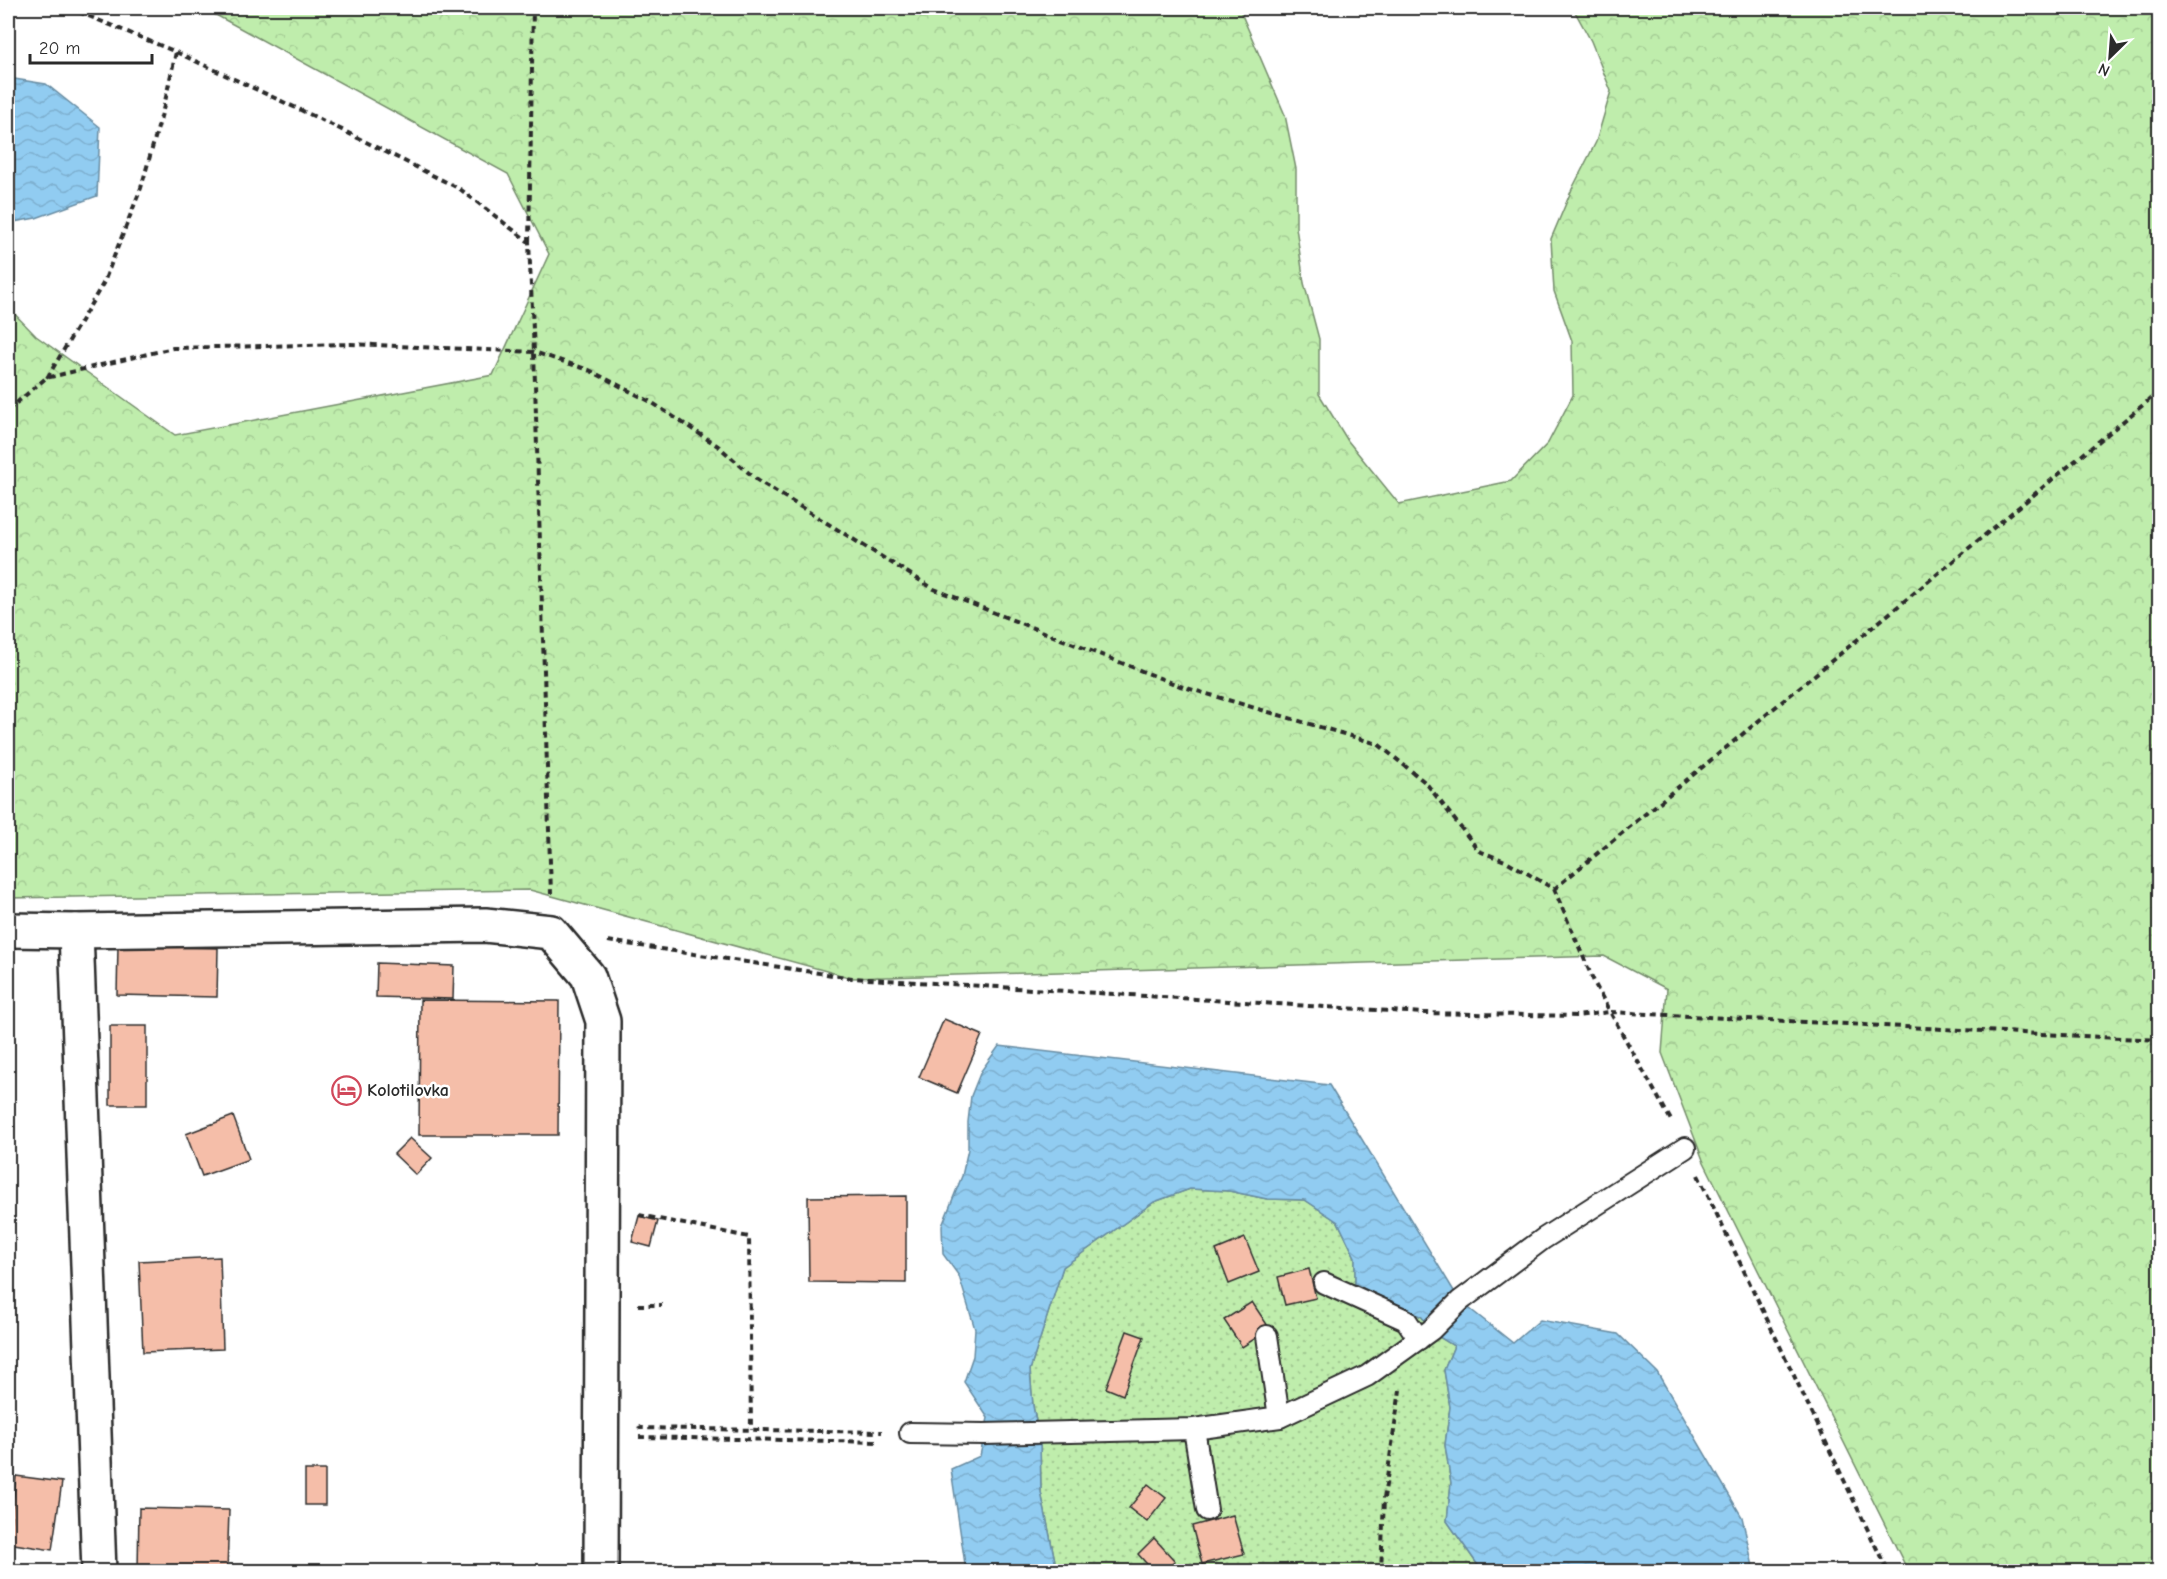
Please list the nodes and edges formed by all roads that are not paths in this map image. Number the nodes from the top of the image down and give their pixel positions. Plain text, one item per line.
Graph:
1 (8, 930) edge
2 (76, 931) junction
3 (1685, 1148) road end
4 (1324, 1282) dead end
5 (1267, 1336) dead end
6 (1419, 1339) junction
7 (1279, 1418) junction
8 (1194, 1430) junction
9 (909, 1433) road end
10 (1207, 1510) dead end
11 (99, 1572) edge
12 (601, 1572) edge

1 - 2 street
2 - 11 street
2 - 12 street
3 - 6 lane
4 - 6 lane
5 - 7 lane
6 - 7 lane
7 - 8 lane
8 - 9 lane
8 - 10 lane

